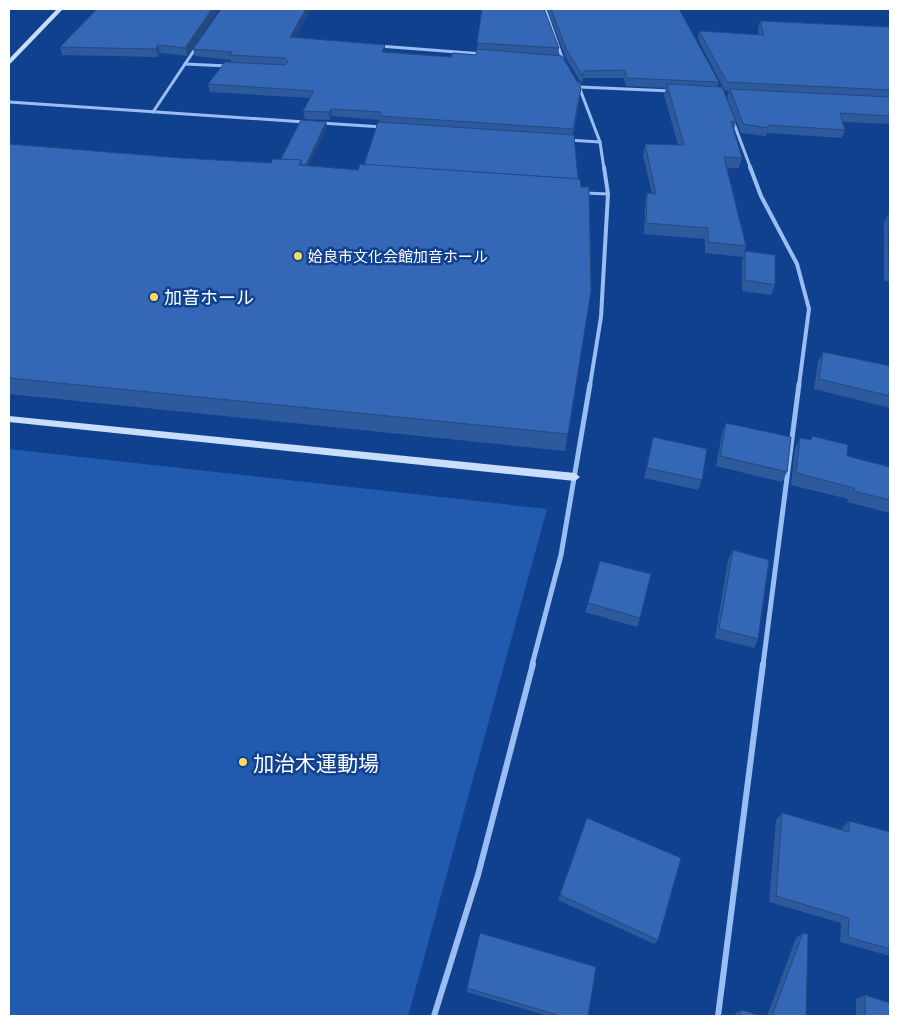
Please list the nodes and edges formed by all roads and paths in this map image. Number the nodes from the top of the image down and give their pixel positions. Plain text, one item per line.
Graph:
1 (60, 9) edge
2 (545, 9) edge
3 (201, 40) edge
4 (374, 46) edge
5 (484, 54) edge
6 (553, 59) edge
7 (563, 60) junction
8 (9, 62) edge
9 (185, 64) junction
10 (231, 66) edge
11 (567, 67) edge
12 (576, 80) edge
13 (580, 87) junction
14 (675, 91) edge
15 (9, 102) edge
16 (153, 112) junction
17 (732, 118) edge
18 (391, 128) edge
19 (560, 139) edge
20 (600, 142) junction
21 (578, 192) edge
22 (608, 194) junction
23 (9, 420) edge
24 (575, 477) junction
25 (434, 1016) edge
26 (718, 1016) edge

1 - 8 street
2 - 7 street
3 - 9 street
4 - 5 street
6 - 7 street
7 - 11 street
9 - 10 street
9 - 16 street
12 - 13 street
13 - 14 street
13 - 20 street
15 - 16 street
16 - 18 street
17 - 26 street
19 - 20 street
20 - 22 street
21 - 22 lane
22 - 24 street
23 - 24 street
24 - 25 street

